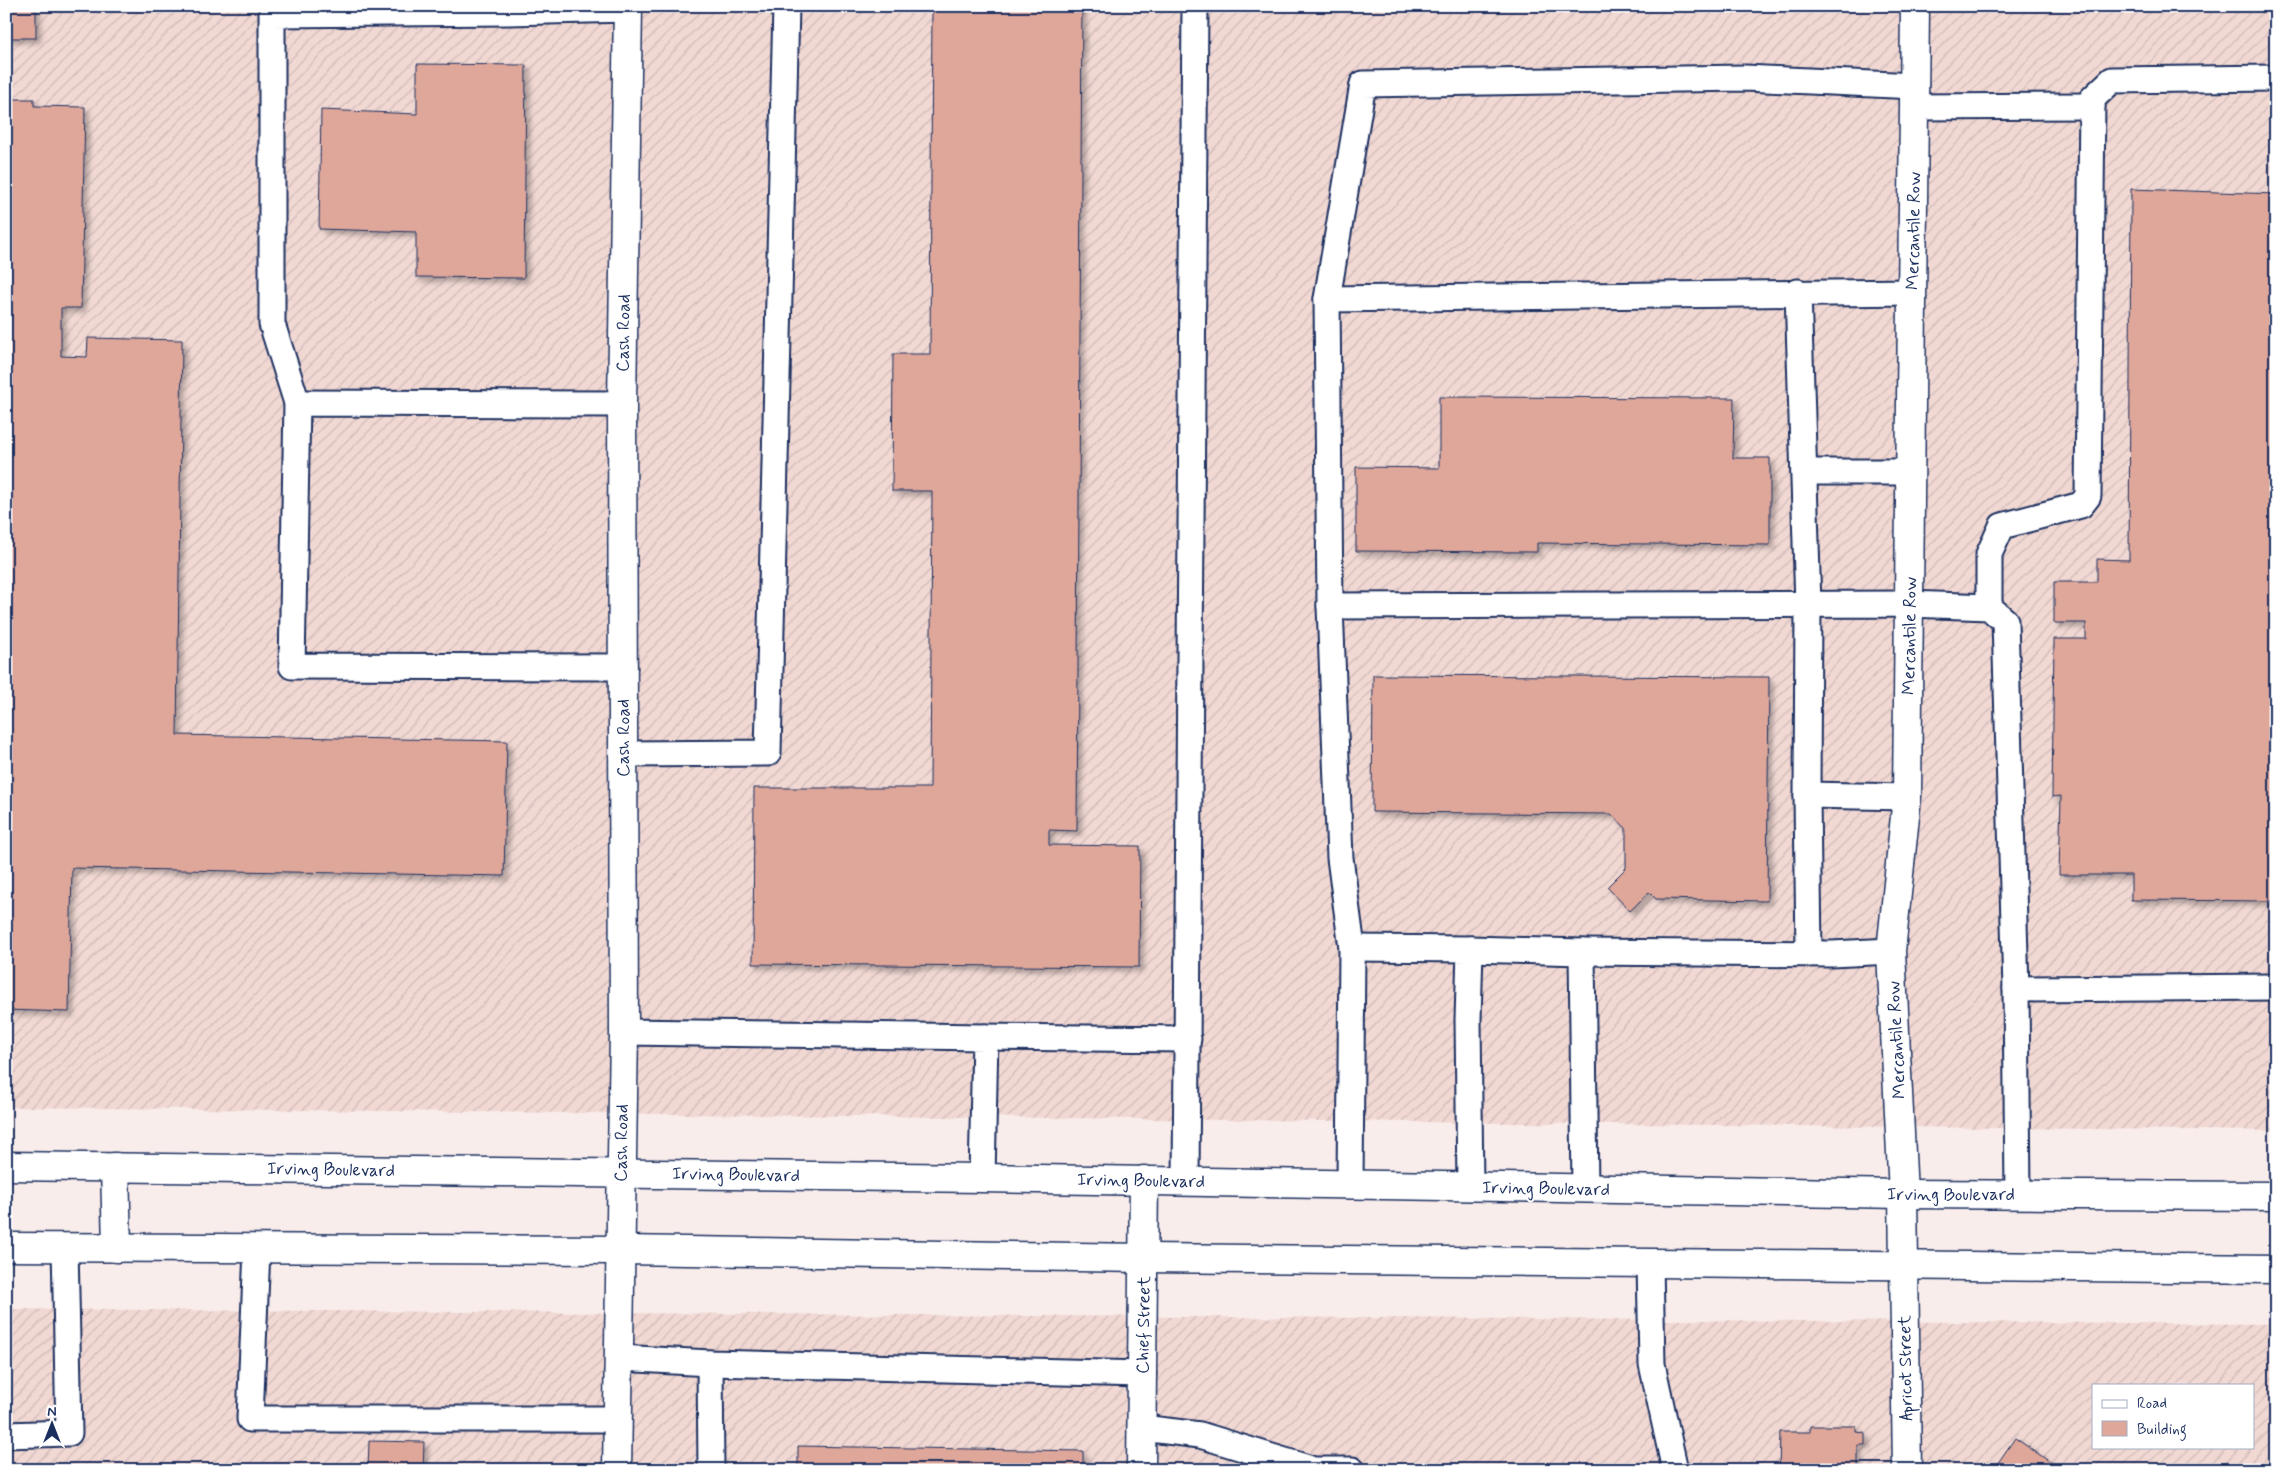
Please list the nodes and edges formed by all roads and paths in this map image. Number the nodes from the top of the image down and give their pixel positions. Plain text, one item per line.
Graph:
1 (786, 6) edge
2 (1195, 6) edge
3 (1915, 6) edge
4 (628, 7) edge
5 (509, 9) edge
6 (2276, 78) edge
7 (1914, 96) junction
8 (2092, 106) junction
9 (1798, 292) junction
10 (1912, 292) junction
11 (1327, 299) junction
12 (297, 403) junction
13 (622, 404) junction
14 (1804, 472) junction
15 (1910, 472) junction
16 (1909, 604) junction
17 (1808, 605) junction
18 (1330, 606) junction
19 (1989, 607) junction
20 (624, 667) junction
21 (623, 754) junction
22 (1807, 795) junction
23 (1907, 797) junction
24 (1352, 948) junction
25 (1470, 949) junction
26 (1891, 951) junction
27 (1582, 952) junction
28 (1809, 954) junction
29 (2276, 987) edge
30 (2016, 989) junction
31 (624, 1032) junction
32 (985, 1037) junction
33 (1188, 1039) junction
34 (6, 1166) edge
35 (114, 1167) junction
36 (621, 1173) junction
37 (982, 1178) junction
38 (1144, 1180) junction
39 (1186, 1181) junction
40 (1350, 1185) junction
41 (1470, 1188) junction
42 (1585, 1189) junction
43 (1903, 1194) junction
44 (2018, 1194) junction
45 (2276, 1196) edge
46 (6, 1247) edge
47 (65, 1247) junction
48 (117, 1248) junction
49 (257, 1249) junction
50 (621, 1250) junction
51 (1144, 1258) junction
52 (1650, 1263) junction
53 (1904, 1266) junction
54 (2276, 1269) edge
55 (619, 1358) junction
56 (710, 1363) junction
57 (1143, 1374) junction
58 (618, 1419) junction
59 (1142, 1428) junction
60 (6, 1435) edge
61 (1308, 1469) edge
62 (617, 1470) edge
63 (711, 1470) edge
64 (1141, 1470) edge
65 (1352, 1470) edge
66 (1675, 1470) edge
67 (1907, 1470) edge

1 - 21 lane
2 - 33 lane
3 - 7 main road, Mercantile Row
4 - 5 lane
4 - 13 main road, Cash Road
5 - 12 lane
6 - 8 lane
7 - 8 lane
7 - 10 main road, Mercantile Row
7 - 11 lane
8 - 19 lane
9 - 10 lane
9 - 11 lane
9 - 14 lane
10 - 15 main road, Mercantile Row
11 - 18 lane
12 - 13 lane
12 - 20 lane
13 - 20 main road, Cash Road
14 - 15 lane
14 - 17 lane
15 - 16 main road, Mercantile Row
16 - 17 lane
16 - 19 lane
16 - 23 main road, Mercantile Row
17 - 18 lane
17 - 22 lane
18 - 24 lane
19 - 30 lane
20 - 21 main road, Cash Road
21 - 31 main road, Cash Road
22 - 23 lane
22 - 28 lane
23 - 26 main road, Mercantile Row
24 - 25 lane
24 - 40 lane
25 - 27 lane
25 - 41 lane
26 - 28 lane
26 - 43 main road, Mercantile Row
27 - 28 lane
27 - 42 lane
29 - 30 lane
30 - 44 lane
31 - 32 lane
31 - 36 main road, Cash Road
32 - 33 lane
32 - 37 lane
33 - 39 lane
34 - 35 main road, Irving Boulevard
35 - 36 main road, Irving Boulevard
35 - 48 main road
36 - 37 main road, Irving Boulevard
36 - 50 main road, Cash Road
37 - 38 main road, Irving Boulevard
38 - 39 main road, Irving Boulevard
38 - 51 main road, Chief Street
39 - 40 main road, Irving Boulevard
40 - 41 main road, Irving Boulevard
41 - 42 main road, Irving Boulevard
42 - 43 main road, Irving Boulevard
43 - 44 main road, Irving Boulevard
43 - 53 main road, Mercantile Row
44 - 45 main road, Irving Boulevard
46 - 47 main road
47 - 48 main road
47 - 60 lane
48 - 49 main road
49 - 50 main road
49 - 58 lane
50 - 51 main road
50 - 55 main road, Cash Road
51 - 52 main road
51 - 57 main road, Chief Street
52 - 53 main road
52 - 66 lane
53 - 54 main road
53 - 67 main road, Apricot Street
55 - 56 lane
55 - 58 main road, Cash Road
56 - 57 lane
56 - 63 lane
57 - 59 main road, Chief Street
58 - 62 main road, Cash Road
59 - 61 lane
59 - 64 main road, Chief Street
61 - 65 lane

